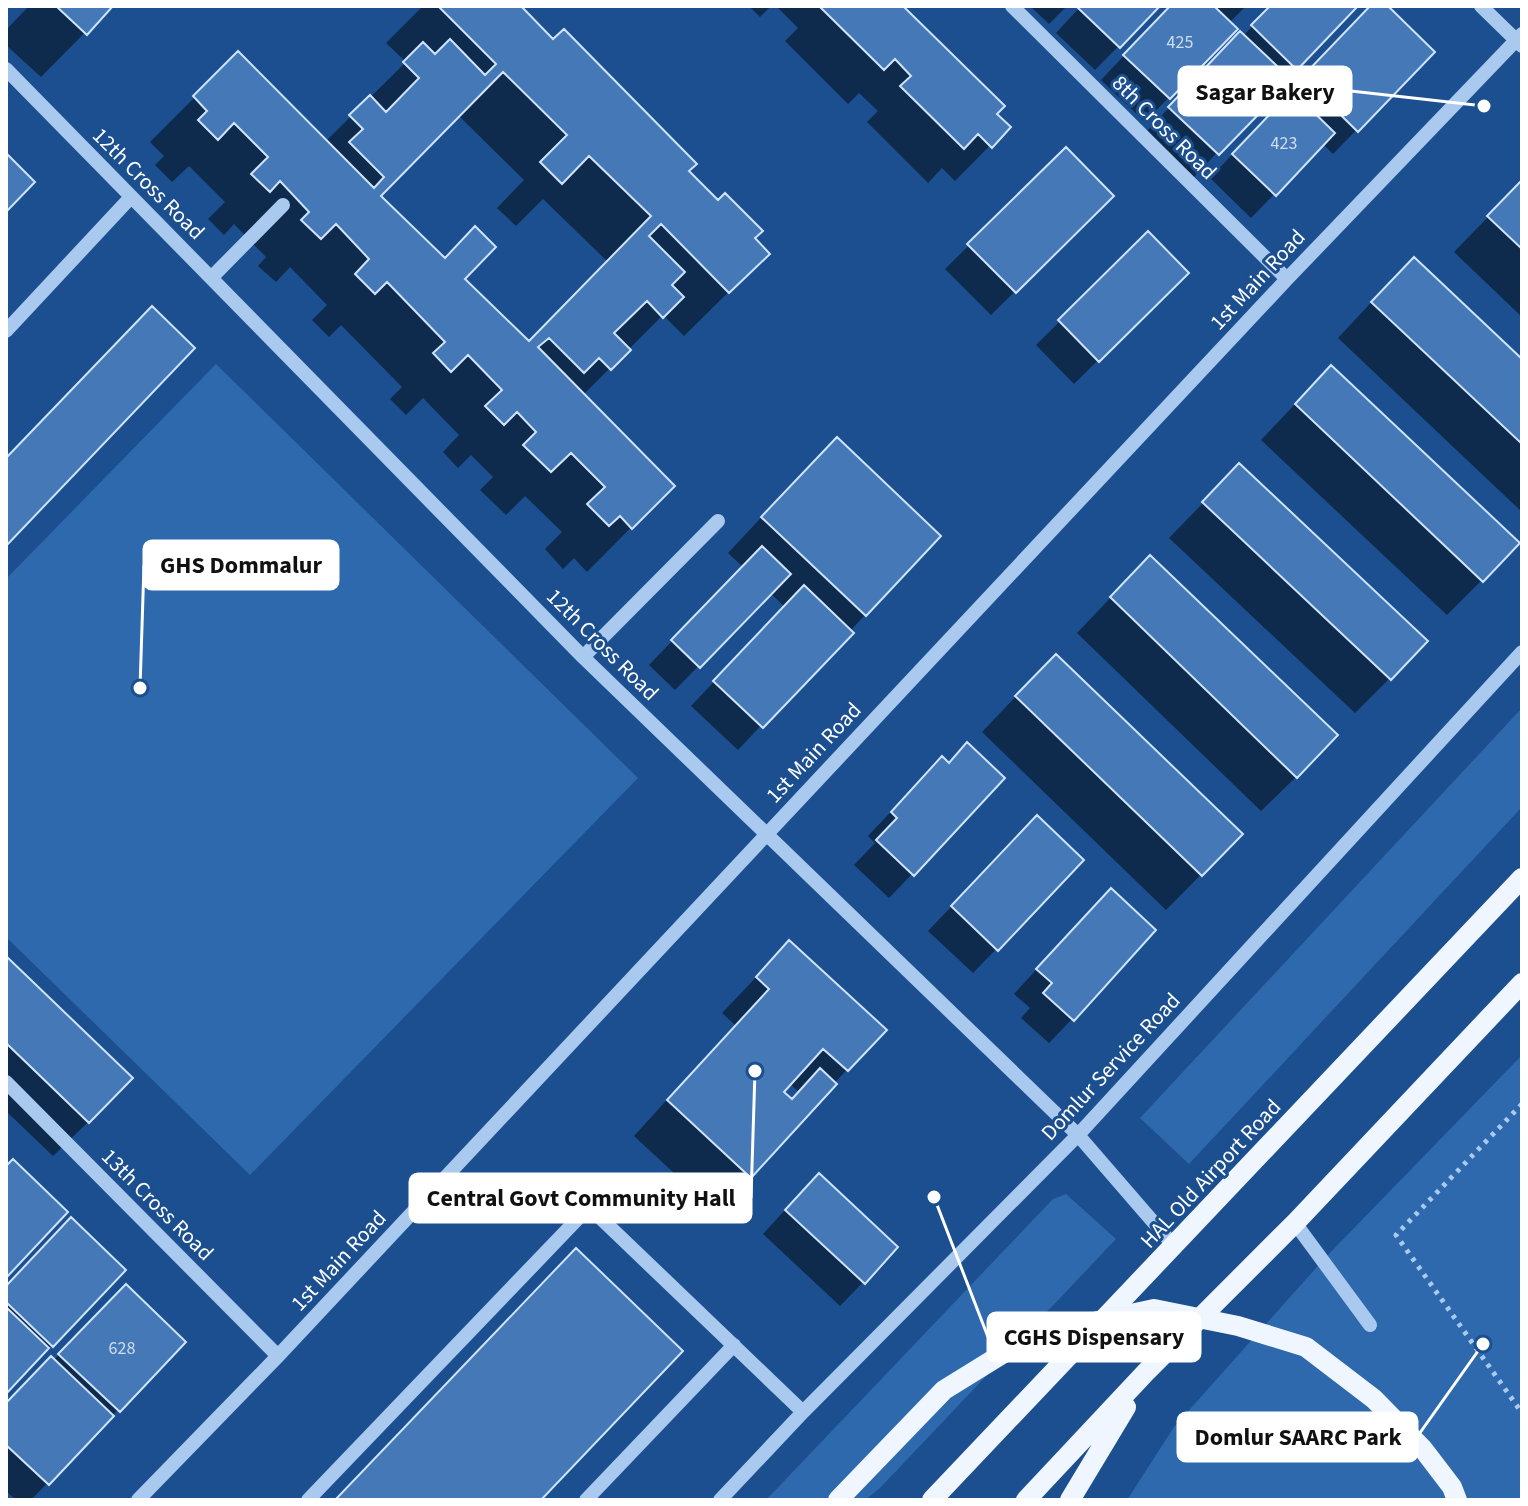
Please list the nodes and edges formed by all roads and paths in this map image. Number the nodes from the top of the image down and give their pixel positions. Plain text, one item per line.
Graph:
1 (1012, 6) edge
2 (1481, 6) edge
3 (1520, 41) edge
4 (6, 69) edge
5 (131, 197) junction
6 (283, 205) dead end
7 (212, 277) junction
8 (1287, 279) junction
9 (6, 331) edge
10 (718, 521) dead end
11 (1522, 652) edge
12 (583, 657) junction
13 (766, 834) junction
14 (1522, 878) edge
15 (1522, 983) edge
16 (6, 1082) edge
17 (1522, 1104) edge
18 (1078, 1135) junction
19 (1295, 1223) junction
20 (1174, 1246) junction
21 (1370, 1325) dead end
22 (734, 1345) junction
23 (278, 1356) junction
24 (1146, 1372) junction
25 (1522, 1392) edge
26 (1513, 1398) junction
27 (803, 1412) junction
28 (1522, 1413) edge
29 (138, 1500) edge
30 (308, 1500) edge
31 (586, 1500) edge
32 (720, 1500) edge
33 (838, 1500) edge
34 (932, 1500) edge
35 (1026, 1500) edge
36 (1070, 1500) edge
37 (1457, 1500) edge

1 - 8 street, 8th Cross Road
2 - 3 street
3 - 8 street, 1st Main Road
4 - 5 street, 12th Cross Road
5 - 7 street, 12th Cross Road
5 - 9 street
6 - 7 street
7 - 12 street, 12th Cross Road
8 - 13 street, 1st Main Road
10 - 12 street
11 - 18 street, Domlur Service Road
12 - 13 street, 12th Cross Road
13 - 18 street, 12th Cross Road
13 - 23 street, 1st Main Road
14 - 20 main road, HAL Old Airport Road
15 - 19 main road
16 - 23 street, 13th Cross Road
17 - 26 path
18 - 20 street, 12th Cross Road
18 - 27 street, Domlur Service Road
19 - 21 street
19 - 24 main road
20 - 34 main road, HAL Old Airport Road
22 - 27 street
22 - 30 street
22 - 31 street
23 - 29 street, 1st Main Road
24 - 35 main road
24 - 36 main road
25 - 26 path
26 - 28 path
27 - 32 street, Domlur Service Road
33 - 37 main road, bridge

